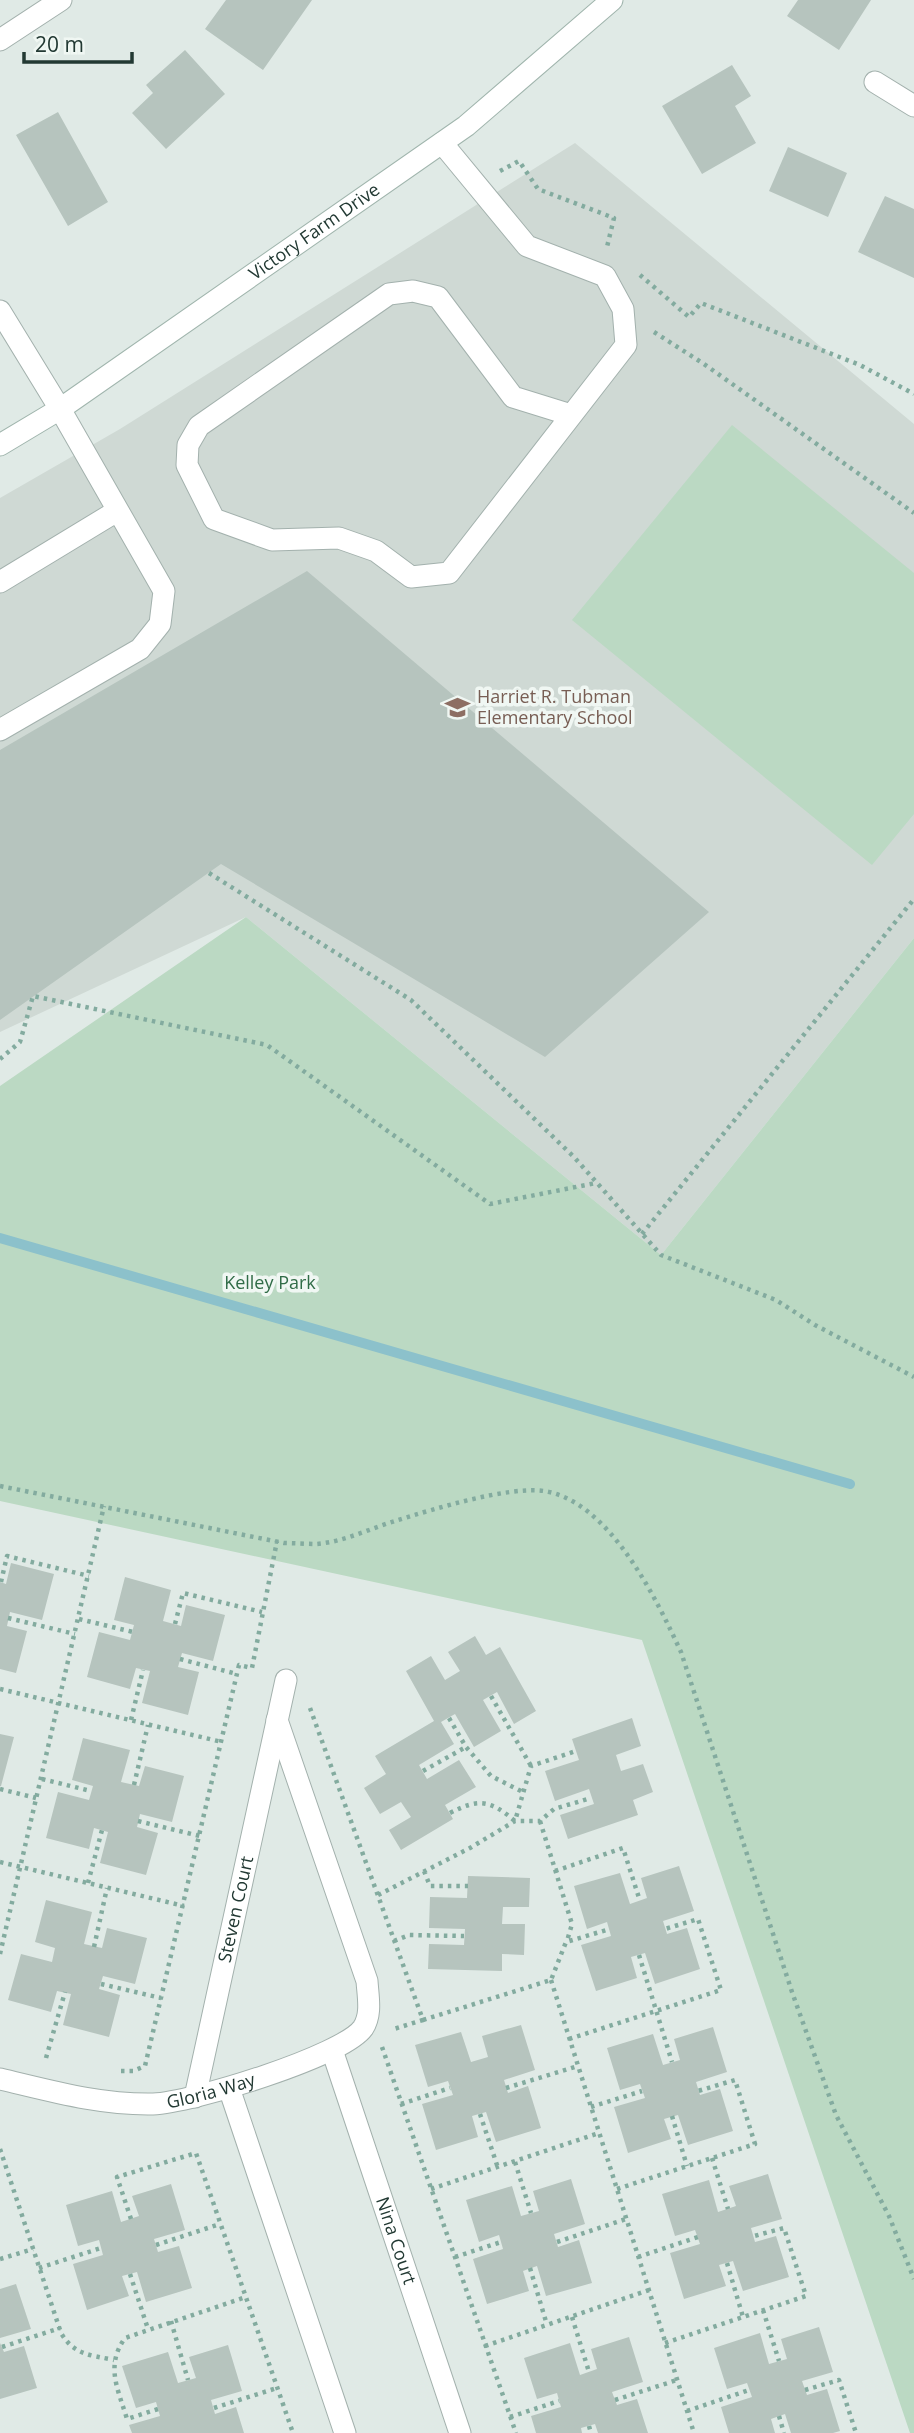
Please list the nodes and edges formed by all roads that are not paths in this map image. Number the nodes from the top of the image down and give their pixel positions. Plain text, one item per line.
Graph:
1 (61, 0) edge
2 (612, 0) edge
3 (0, 40) edge
4 (876, 82) dead end
5 (914, 106) edge
6 (442, 143) junction
7 (0, 311) edge
8 (60, 409) junction
9 (571, 415) junction
10 (0, 445) edge
11 (117, 511) junction
12 (0, 582) edge
13 (0, 730) edge
14 (286, 1681) dead end
15 (277, 1720) junction
16 (332, 2050) junction
17 (0, 2078) edge
18 (229, 2088) junction
19 (195, 2096) junction
20 (345, 2433) edge
21 (460, 2433) edge

1 - 3 street
2 - 6 street, Victory Farm Drive
4 - 5 street
6 - 8 street, Victory Farm Drive
6 - 9 street
7 - 8 street
8 - 10 street, Victory Farm Drive
8 - 11 street
9 - 9 street
11 - 12 street
11 - 13 street
14 - 15 street, Steven Court
15 - 16 street, Gloria Way
15 - 19 street, Steven Court
16 - 18 street, Gloria Way
16 - 21 street, Nina Court
17 - 19 street, Gloria Way
18 - 19 street, Gloria Way
18 - 20 street

